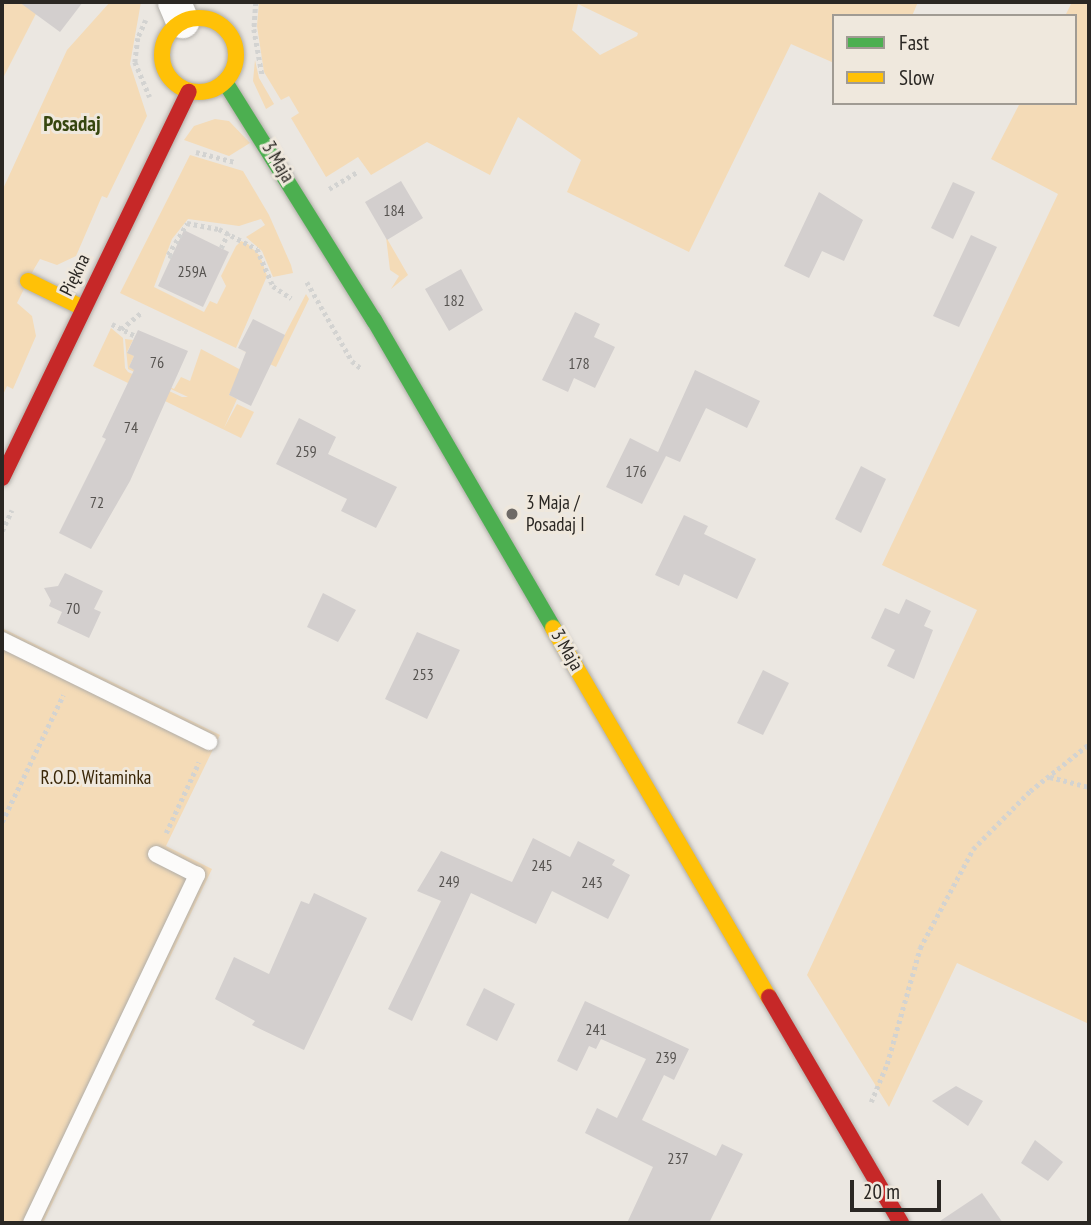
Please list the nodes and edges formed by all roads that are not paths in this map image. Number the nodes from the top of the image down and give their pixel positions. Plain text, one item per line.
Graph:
1 (168, 11) edge
2 (225, 82) junction
3 (189, 92) junction
4 (28, 281) dead end
5 (83, 308) junction
6 (2, 478) edge
7 (2, 640) edge
8 (209, 742) road end
9 (156, 854) road end
10 (31, 1223) edge
11 (901, 1223) edge

1 - 2 street
1 - 3 street
2 - 3 street
2 - 11 street, 3 Maja
3 - 5 street, Piękna
4 - 5 street
5 - 6 street, Piękna
7 - 8 lane
9 - 10 lane

